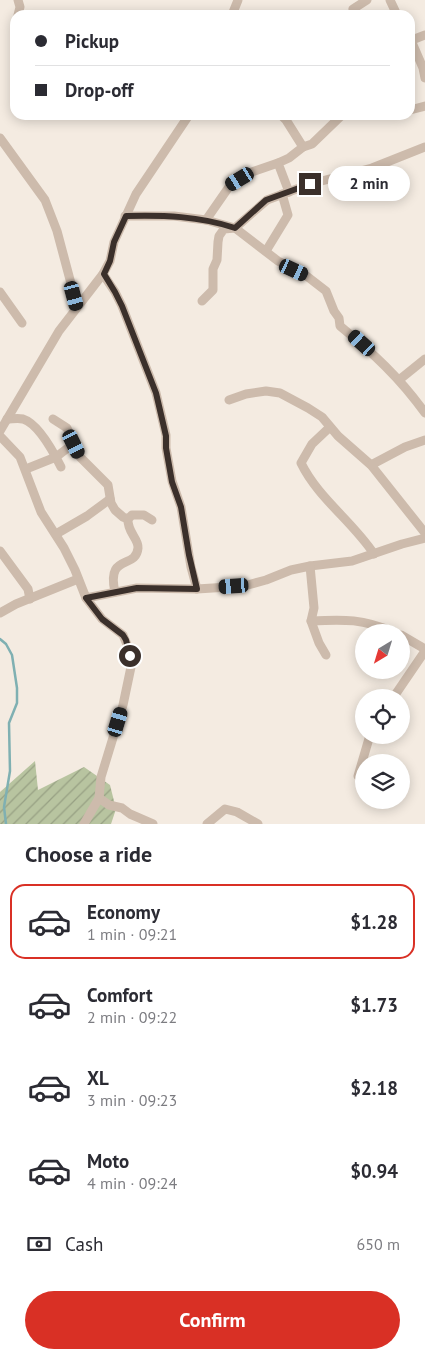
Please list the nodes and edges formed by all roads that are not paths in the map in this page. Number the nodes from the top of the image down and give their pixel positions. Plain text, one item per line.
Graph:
1 (367, 0) edge
2 (354, 10) edge
3 (415, 48) edge
4 (424, 68) edge
5 (425, 78) edge
6 (186, 120) edge
7 (286, 120) edge
8 (337, 120) edge
9 (0, 138) edge
10 (303, 147) junction
11 (425, 147) edge
12 (278, 163) junction
13 (286, 193) junction
14 (126, 216) junction
15 (206, 220) junction
16 (235, 228) junction
17 (266, 251) junction
18 (104, 274) junction
19 (0, 292) edge
20 (202, 301) dead end
21 (77, 306) junction
22 (22, 323) dead end
23 (425, 359) edge
24 (399, 380) junction
25 (229, 400) dead end
26 (425, 414) edge
27 (7, 419) junction
28 (53, 419) dead end
29 (330, 427) junction
30 (0, 431) edge
31 (0, 436) edge
32 (425, 440) edge
33 (74, 444) junction
34 (56, 457) junction
35 (371, 465) junction
36 (61, 466) dead end
37 (26, 469) junction
38 (110, 499) junction
39 (128, 519) junction
40 (152, 520) dead end
41 (425, 533) edge
42 (56, 534) junction
43 (425, 538) edge
44 (0, 551) edge
45 (374, 554) junction
46 (310, 566) junction
47 (78, 579) junction
48 (197, 589) junction
49 (115, 592) junction
50 (30, 598) junction
51 (86, 598) junction
52 (0, 613) edge
53 (311, 621) junction
54 (371, 624) edge
55 (410, 641) edge
56 (425, 650) edge
57 (326, 656) dead end
58 (399, 689) edge
59 (99, 798) junction
60 (84, 824) edge
61 (153, 824) edge
62 (208, 824) edge
63 (258, 824) edge

1 - 2 street
3 - 4 street
4 - 5 street
6 - 14 street
7 - 10 street
8 - 10 street
9 - 21 street
10 - 12 street
11 - 13 street
12 - 13 street
12 - 15 street
13 - 16 street
13 - 17 street
14 - 15 street
14 - 18 street
15 - 16 street
16 - 17 street
16 - 20 street
17 - 24 street
18 - 21 street
18 - 48 street
19 - 22 street
21 - 27 street
23 - 24 street
24 - 26 street
25 - 29 street
27 - 30 street
27 - 34 street
28 - 33 street
29 - 35 street
29 - 45 street
31 - 37 street
32 - 35 street
33 - 34 street
33 - 38 street
34 - 36 street
34 - 37 street
35 - 41 street
37 - 42 street
38 - 39 street
38 - 42 street
39 - 40 street
39 - 49 street
42 - 47 street
43 - 45 street
44 - 50 street
45 - 46 street
46 - 48 street
46 - 53 street
47 - 50 street
47 - 51 street
48 - 49 street
49 - 51 street
50 - 52 street
51 - 59 street
53 - 54 street
53 - 57 street
55 - 56 street
56 - 58 street
59 - 60 street
59 - 61 street
62 - 63 street

